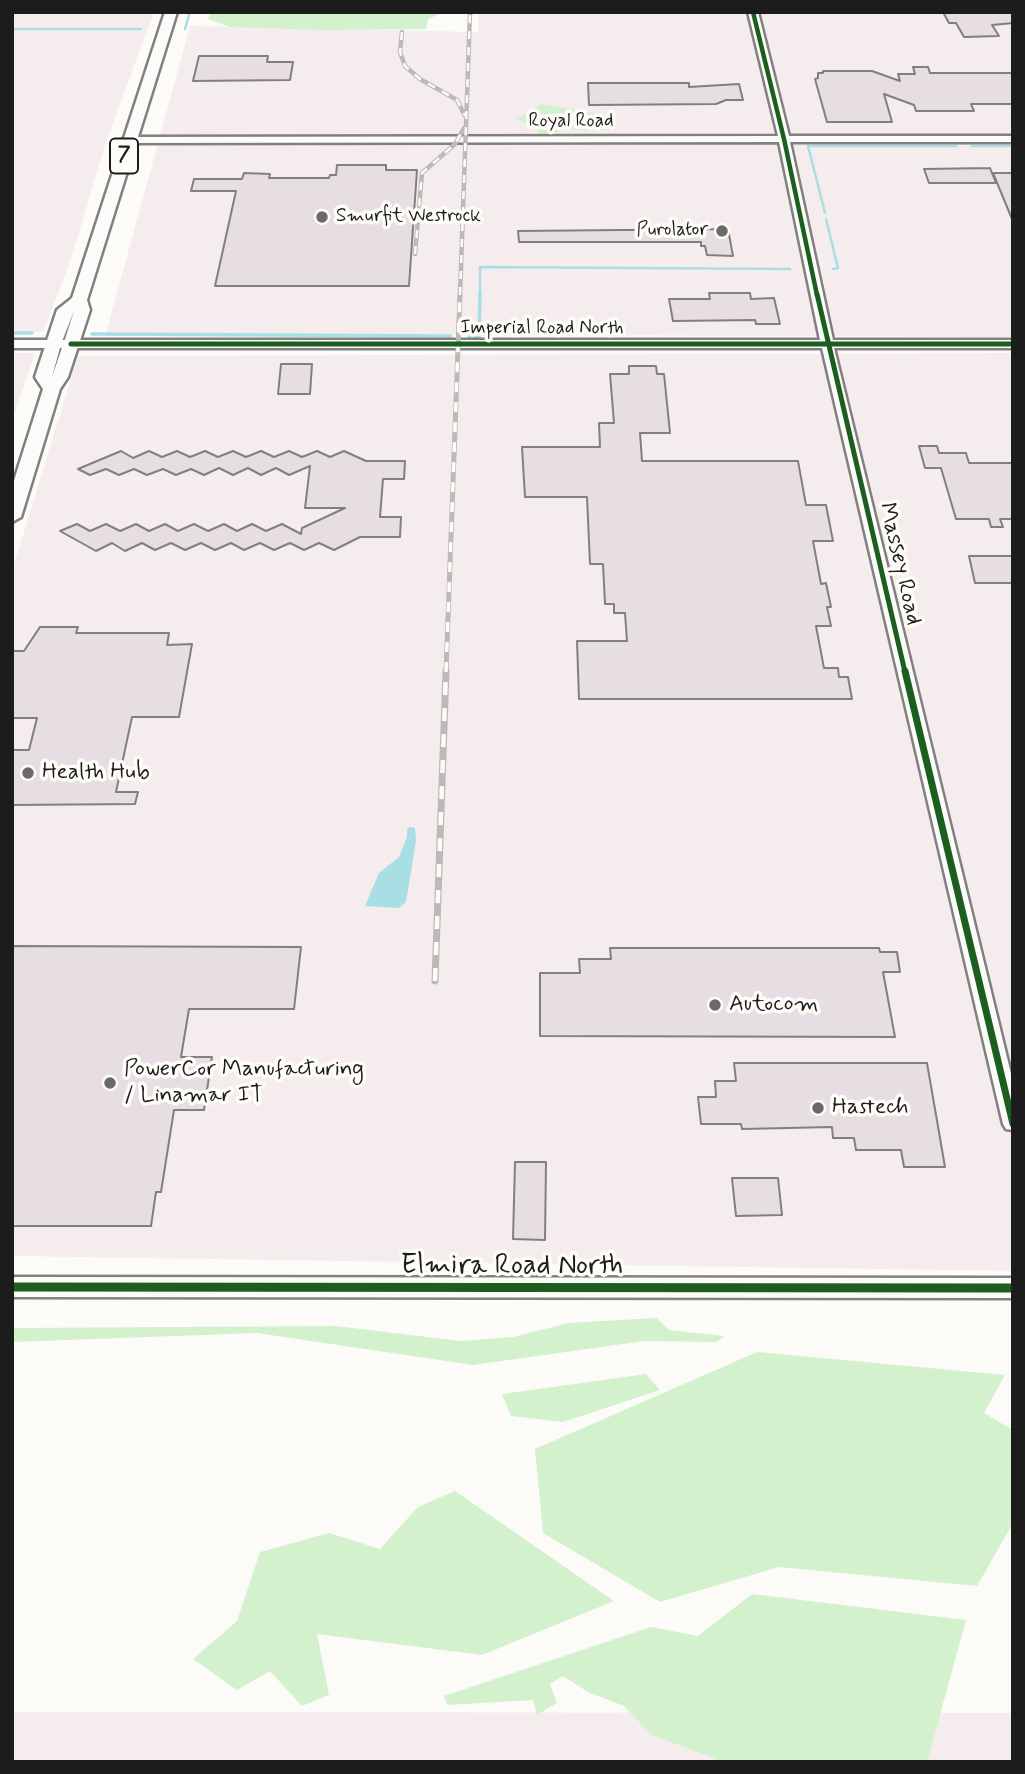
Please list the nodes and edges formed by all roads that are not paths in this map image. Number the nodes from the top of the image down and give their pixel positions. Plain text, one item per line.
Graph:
1 (170, 12) edge
2 (753, 12) edge
3 (784, 139) junction
4 (1013, 139) edge
5 (129, 140) junction
6 (79, 300) junction
7 (827, 343) junction
8 (12, 344) edge
9 (53, 344) junction
10 (71, 344) junction
11 (1013, 344) edge
12 (52, 389) junction
13 (12, 517) edge
14 (1013, 1124) edge
15 (12, 1287) edge
16 (1013, 1288) edge

1 - 5 main road, 7
2 - 3 street, Massey Road
3 - 4 street, Royal Road
3 - 5 street, Royal Road
3 - 7 street, Massey Road
5 - 6 main road, 7
6 - 9 main road, 7
6 - 10 main road, 7
7 - 10 street, Imperial Road North
7 - 11 street, Imperial Road North
7 - 14 street, Massey Road
8 - 9 street, Imperial Road North
9 - 10 street, Imperial Road North
9 - 12 main road, 7
10 - 12 main road, 7
12 - 13 main road, 7
15 - 16 main road, Elmira Road North

